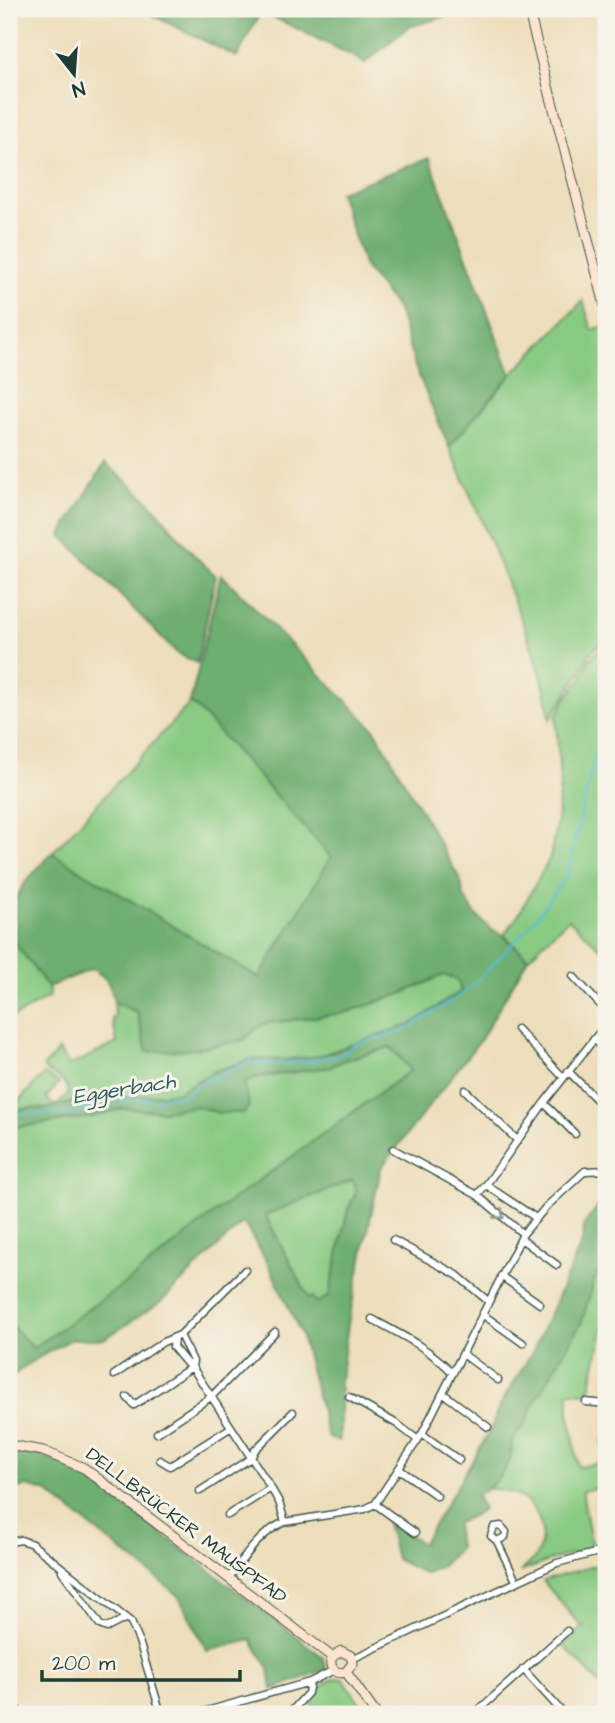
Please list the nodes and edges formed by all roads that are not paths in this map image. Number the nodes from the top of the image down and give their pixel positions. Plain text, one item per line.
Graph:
1 (528, 9) edge
2 (606, 309) edge
3 (573, 976) dead end
4 (606, 1011) edge
5 (606, 1024) edge
6 (517, 1029) dead end
7 (594, 1039) junction
8 (606, 1051) edge
9 (566, 1074) junction
10 (465, 1090) dead end
11 (544, 1102) junction
12 (600, 1103) dead end
13 (575, 1134) dead end
14 (517, 1140) junction
15 (393, 1149) dead end
16 (606, 1170) edge
17 (486, 1185) junction
18 (477, 1195) junction
19 (536, 1218) junction
20 (522, 1237) junction
21 (393, 1240) dead end
22 (557, 1265) dead end
23 (245, 1270) dead end
24 (501, 1276) junction
25 (488, 1301) junction
26 (540, 1304) dead end
27 (482, 1314) junction
28 (372, 1319) dead end
29 (275, 1332) dead end
30 (177, 1336) junction
31 (523, 1343) dead end
32 (463, 1354) junction
33 (192, 1367) junction
34 (453, 1373) junction
35 (114, 1375) dead end
36 (498, 1380) dead end
37 (444, 1394) junction
38 (127, 1396) dead end
39 (211, 1397) junction
40 (349, 1397) dead end
41 (586, 1402) dead end
42 (606, 1404) edge
43 (293, 1412) dead end
44 (488, 1427) dead end
45 (230, 1428) junction
46 (157, 1433) dead end
47 (420, 1437) junction
48 (9, 1445) edge
49 (251, 1458) junction
50 (160, 1460) dead end
51 (459, 1460) dead end
52 (399, 1469) junction
53 (271, 1488) junction
54 (200, 1491) dead end
55 (437, 1496) dead end
56 (375, 1504) junction
57 (228, 1515) dead end
58 (285, 1522) junction
59 (415, 1534) dead end
60 (497, 1541) dead end
61 (9, 1542) edge
62 (606, 1550) edge
63 (59, 1566) junction
64 (228, 1579) junction
65 (516, 1581) junction
66 (126, 1618) junction
67 (567, 1631) dead end
68 (332, 1657) junction
69 (352, 1659) junction
70 (523, 1669) junction
71 (334, 1670) junction
72 (346, 1672) junction
73 (310, 1682) junction
74 (9, 1692) edge
75 (19, 1714) edge
76 (161, 1714) edge
77 (196, 1714) edge
78 (289, 1714) edge
79 (376, 1714) edge
80 (474, 1714) edge
81 (564, 1714) edge

1 - 2 main road
3 - 4 street
5 - 7 street
6 - 9 street
7 - 8 street
7 - 9 street
9 - 11 street
9 - 12 street
10 - 14 street
11 - 13 street
11 - 14 street
14 - 17 street
15 - 18 street
16 - 19 street
17 - 18 street
17 - 19 street
18 -> 20 street
19 - 20 street
20 - 22 street
20 - 24 street
21 - 25 street
23 - 30 street
24 - 25 street
24 - 26 street
25 - 27 street
27 - 31 street
27 - 32 street
28 - 34 street
29 - 39 street
30 - 33 street
30 - 33 street
30 - 35 street
32 - 34 street
32 - 36 street
33 - 38 street
33 - 39 street
34 - 37 street
37 - 44 street
37 - 47 street
39 - 45 street
39 - 46 street
40 - 47 street
41 - 42 street
43 - 49 street
45 - 49 street
45 - 50 street
47 - 51 street
47 - 52 street
48 - 64 main road, DELLBRÜCKER MAUSPFAD
49 - 53 street
49 - 54 street
52 - 55 street
52 - 56 street
53 - 57 street
53 - 58 street
56 - 58 street
56 - 59 street
58 - 64 street
60 - 65 street
61 - 63 street
62 - 65 street
63 - 66 street
63 - 66 street
64 - 68 main road, DELLBRÜCKER MAUSPFAD
65 - 69 street
66 - 76 street
67 - 70 street
68 - 69 main road
68 - 71 main road
69 - 72 main road
70 - 80 street
70 - 81 street
71 - 72 main road
71 - 73 street
72 - 79 main road
73 - 77 street
73 - 78 street
74 - 75 street

